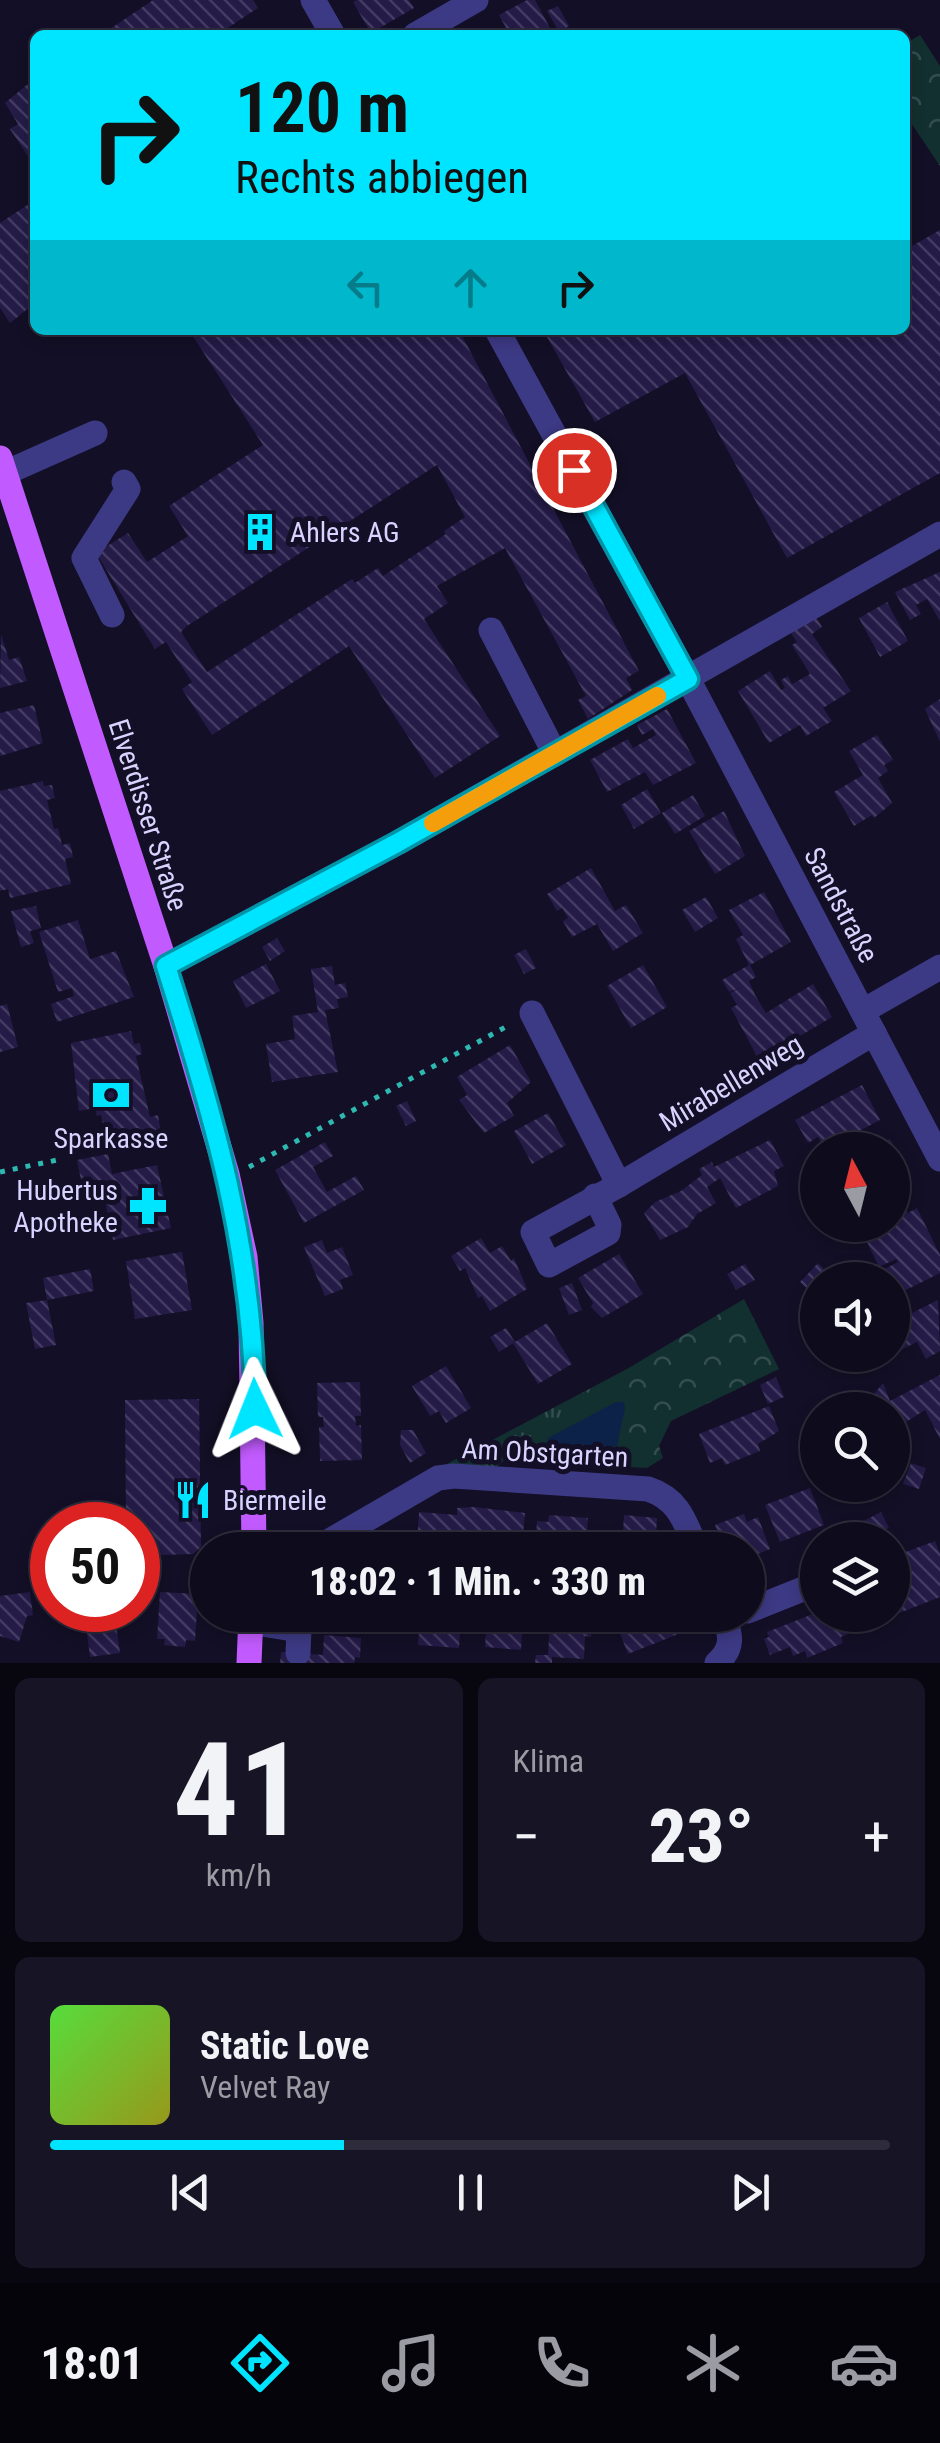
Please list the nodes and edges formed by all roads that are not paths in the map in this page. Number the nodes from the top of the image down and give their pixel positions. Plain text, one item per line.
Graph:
1 (313, 0) edge
2 (476, 0) edge
3 (330, 30) edge
4 (424, 30) edge
5 (500, 335) edge
6 (95, 433) dead end
7 (2, 465) edge
8 (124, 482) dead end
9 (940, 534) edge
10 (112, 615) dead end
11 (491, 630) dead end
12 (688, 679) junction
13 (555, 754) junction
14 (166, 966) junction
15 (940, 967) edge
16 (532, 1013) road end
17 (868, 1022) junction
18 (940, 1159) edge
19 (619, 1185) junction
20 (595, 1196) dead end
21 (254, 1532) edge
22 (345, 1532) edge
23 (689, 1532) edge
24 (800, 1591) edge
25 (765, 1603) edge
26 (250, 1632) edge
27 (299, 1632) edge
28 (732, 1632) edge
29 (298, 1653) dead end
30 (249, 1663) edge
31 (716, 1663) edge

1 - 3 street
2 - 4 street
5 - 12 street, Sandstraße
6 - 7 street
7 - 14 main road, Elverdisser Straße
8 - 10 street
9 - 12 street
11 - 13 street
12 - 13 street
12 - 17 street, Sandstraße
13 - 14 street
14 - 21 main road, Elverdisser Straße
15 - 17 street, Mirabellenweg
16 - 19 street
17 - 18 street, Sandstraße
17 - 19 street, Mirabellenweg
19 - 20 street, Mirabellenweg
22 - 23 street, Am Obstgarten
24 - 25 street
26 - 30 main road
27 - 29 street
28 - 31 street

